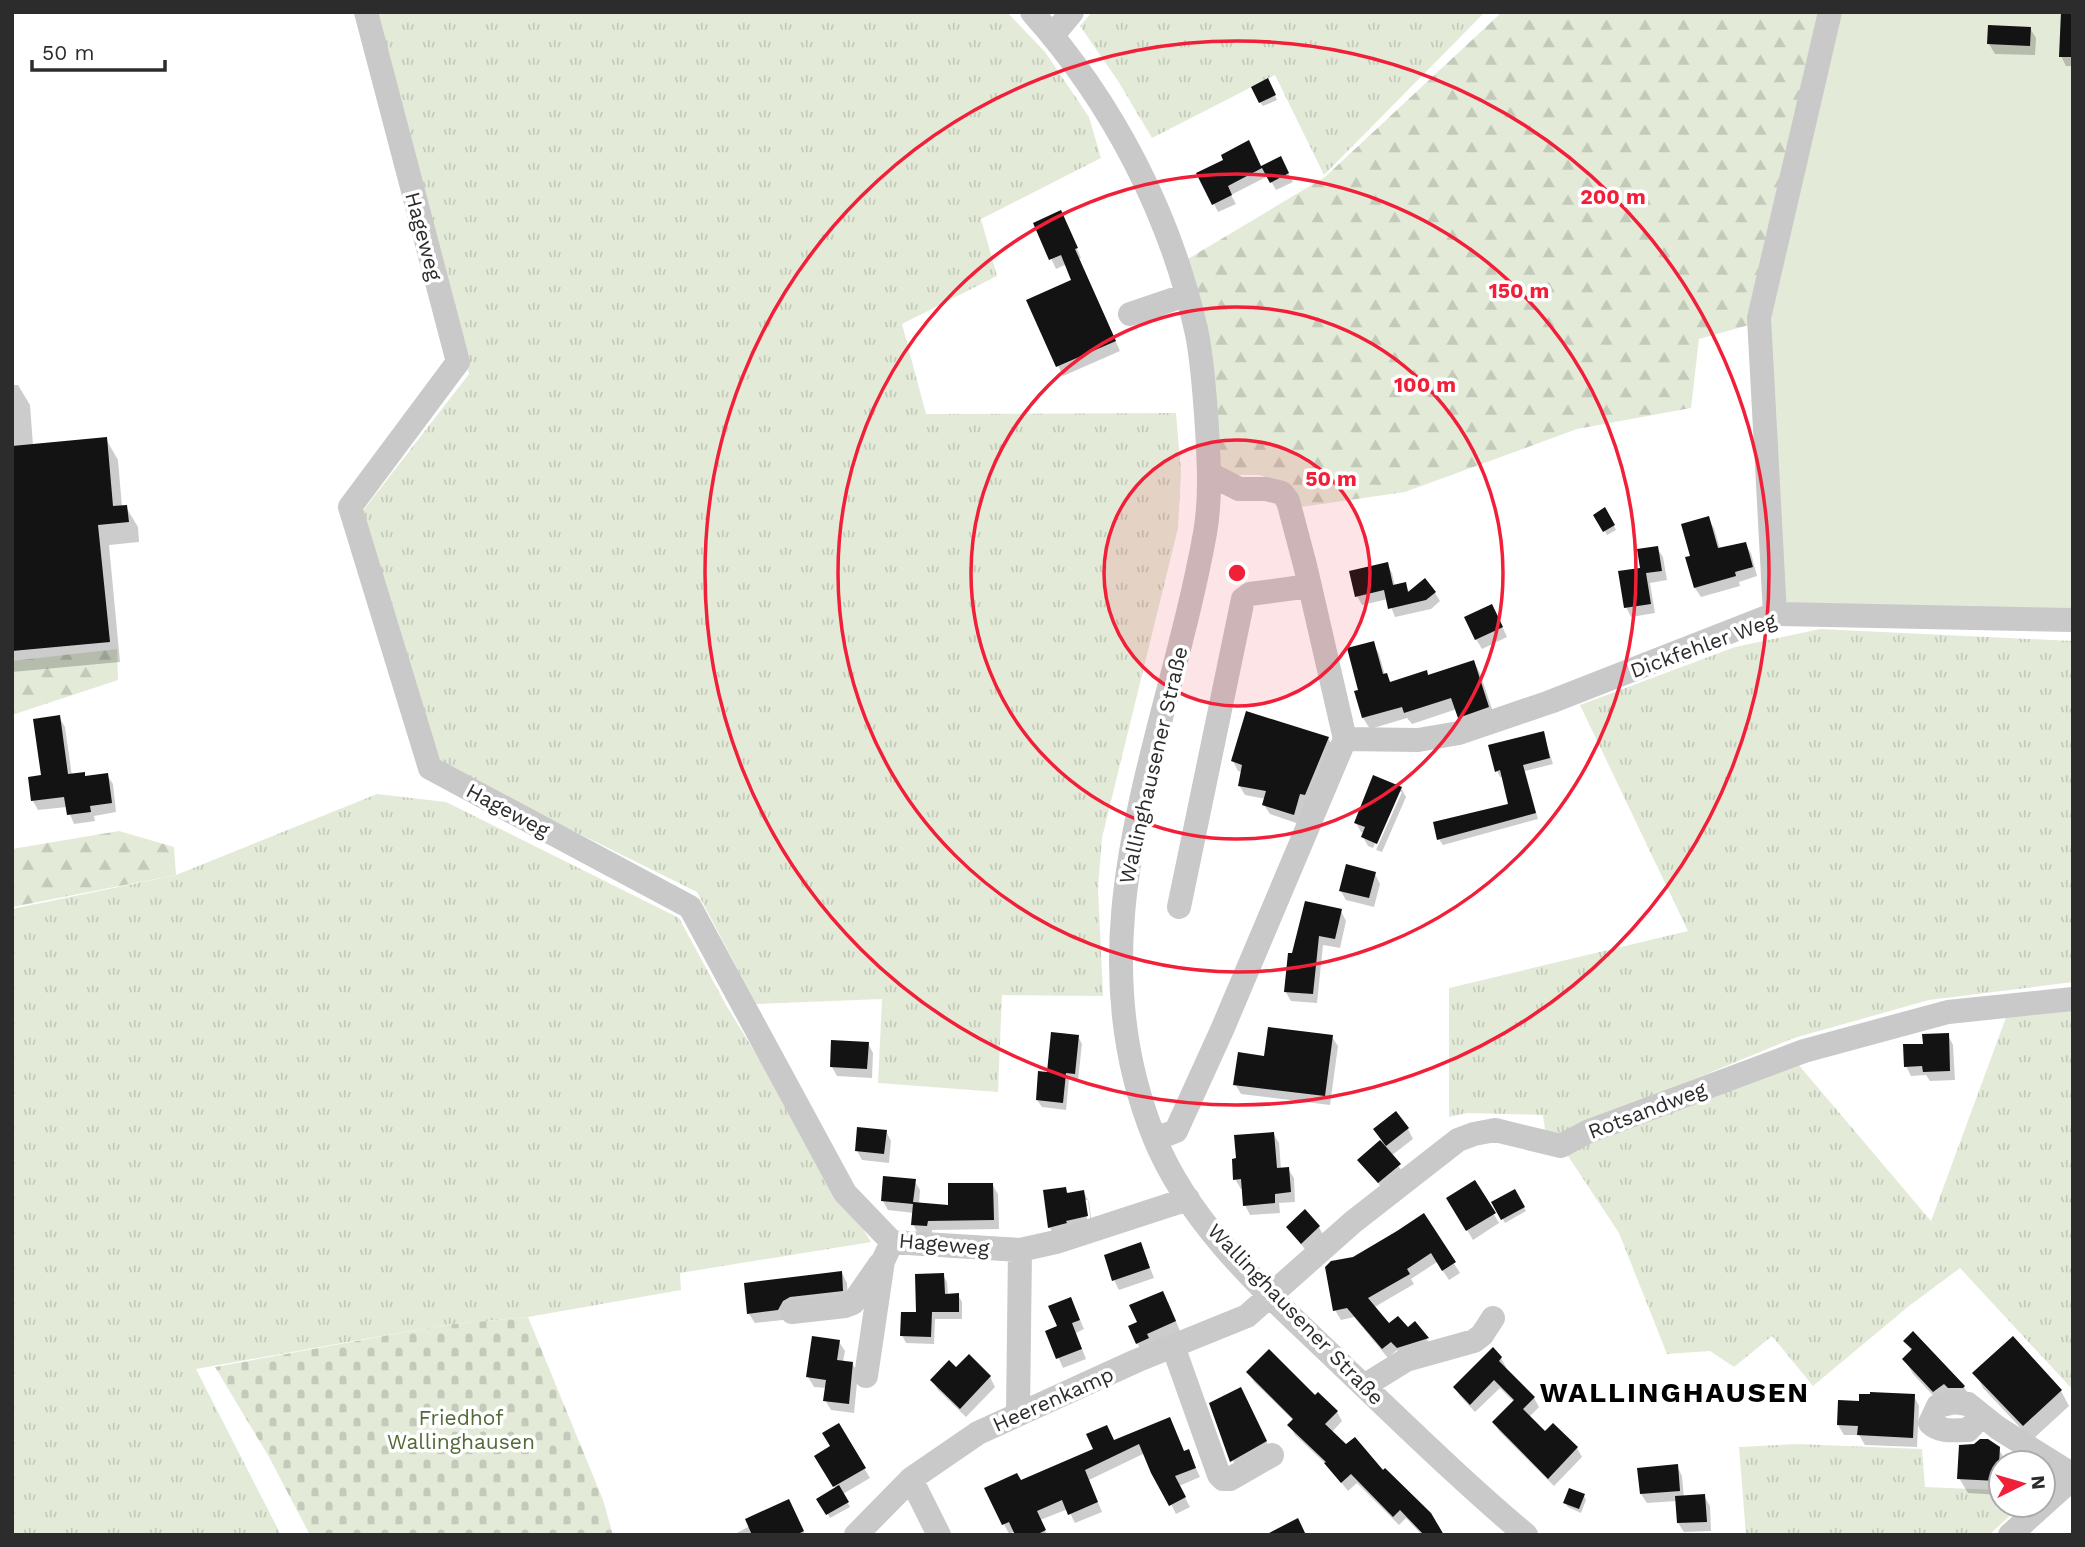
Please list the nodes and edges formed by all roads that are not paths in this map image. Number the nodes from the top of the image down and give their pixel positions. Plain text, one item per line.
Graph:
1 (366, 12) edge
2 (1032, 12) edge
3 (1072, 12) edge
4 (1829, 12) edge
5 (1053, 35) junction
6 (1186, 295) junction
7 (1130, 314) dead end
8 (1210, 474) junction
9 (1309, 586) junction
10 (1775, 614) junction
11 (2073, 620) edge
12 (1345, 739) junction
13 (1180, 907) dead end
14 (2073, 999) edge
15 (1155, 1139) junction
16 (1188, 1199) junction
17 (1020, 1250) junction
18 (887, 1251) junction
19 (1272, 1296) junction
20 (792, 1312) dead end
21 (1493, 1318) dead end
22 (1173, 1346) junction
23 (866, 1376) dead end
24 (1364, 1386) junction
25 (1018, 1413) junction
26 (1982, 1416) dead end
27 (1272, 1455) dead end
28 (2073, 1476) edge
29 (911, 1479) junction
30 (2057, 1491) edge
31 (2028, 1519) edge
32 (856, 1535) edge
33 (939, 1535) edge
34 (1526, 1535) edge
35 (2010, 1535) edge

1 - 18 street, Hageweg
2 - 5 street, Wallinghausener Straße
3 - 5 street
4 - 10 street
5 - 6 street, Wallinghausener Straße
6 - 7 street
6 - 8 street, Wallinghausener Straße
8 - 9 street
8 - 15 street, Wallinghausener Straße
9 - 12 street
9 - 13 street
10 - 11 street, Dickfehler Weg
10 - 12 street, Dickfehler Weg
12 - 15 street
14 - 19 street, Rotsandweg
15 - 16 street, Wallinghausener Straße
16 - 17 street, Hageweg
16 - 19 street, Wallinghausener Straße
17 - 18 street, Hageweg
17 - 25 street
18 - 20 street
18 - 23 street
19 - 22 street, Heerenkamp
19 - 24 street, Wallinghausener Straße
21 - 24 street
22 - 25 street, Heerenkamp
22 - 27 street
24 - 34 street, Wallinghausener Straße
25 - 29 street, Heerenkamp
26 - 28 street
28 - 30 street
29 - 32 street, Heerenkamp
29 - 33 street
31 - 35 street

